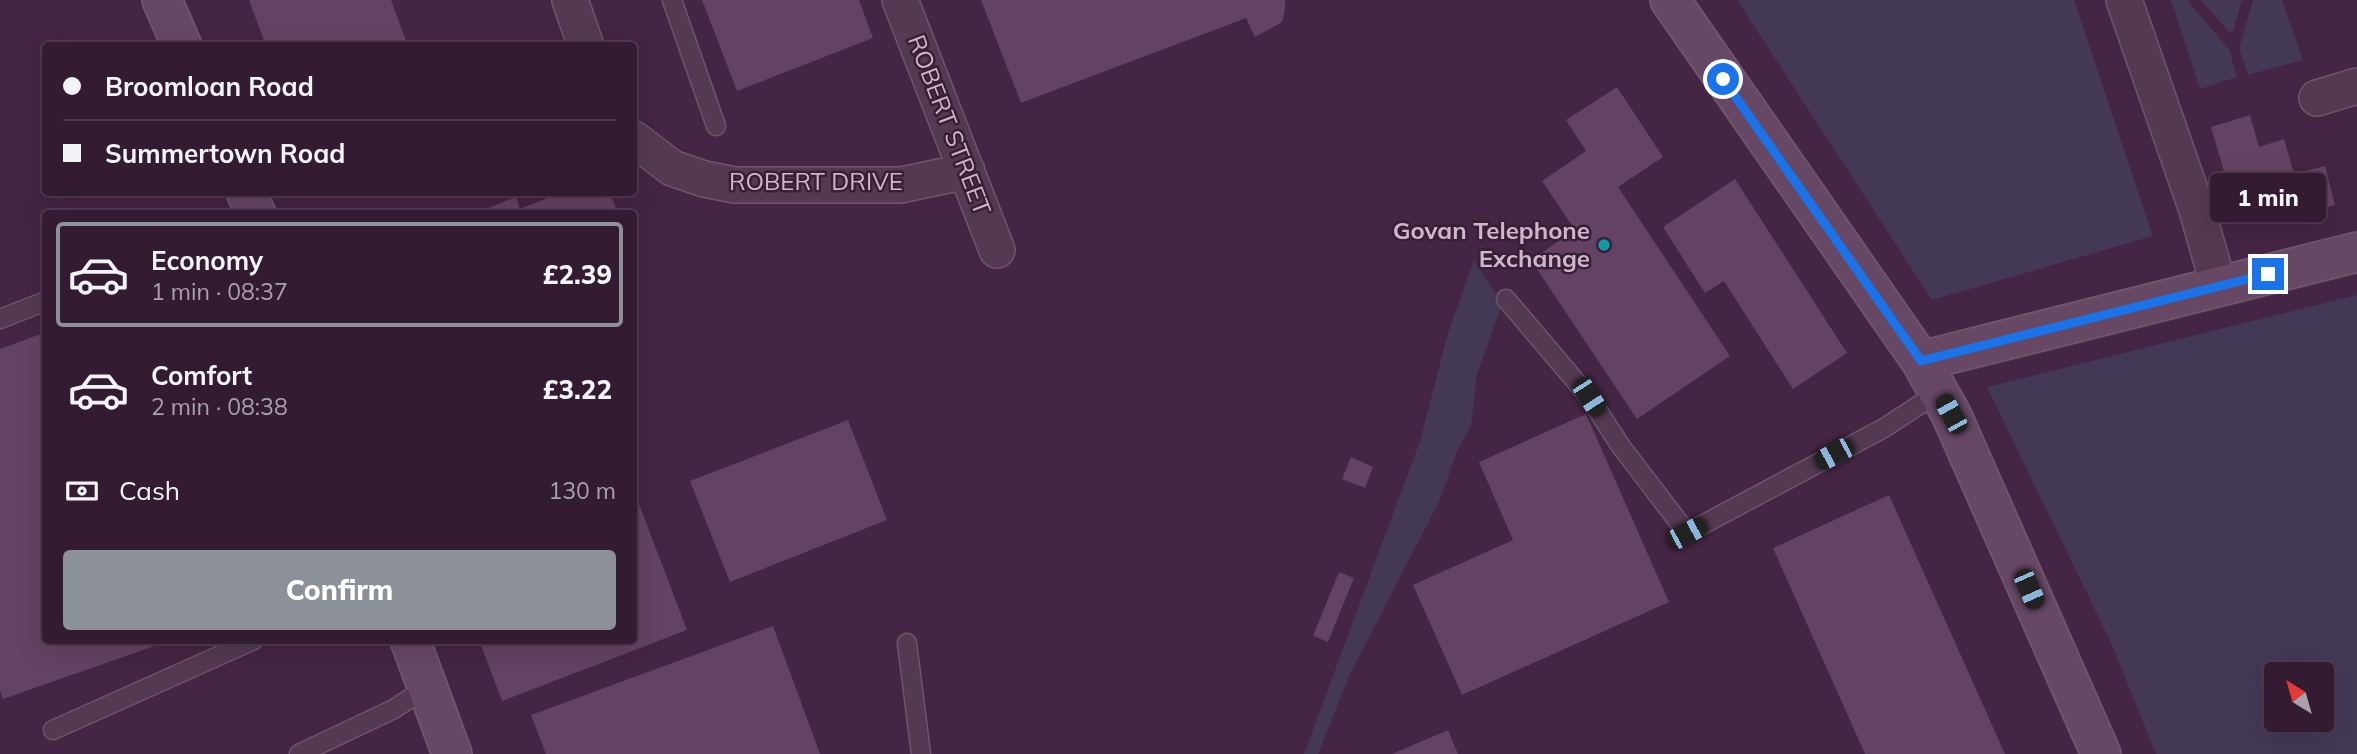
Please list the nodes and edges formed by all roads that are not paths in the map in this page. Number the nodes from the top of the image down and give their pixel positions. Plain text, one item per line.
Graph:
1 (162, 0) edge
2 (672, 0) edge
3 (900, 0) edge
4 (1670, 0) edge
5 (2124, 0) edge
6 (579, 2) edge
7 (180, 42) edge
8 (585, 42) edge
9 (2357, 86) edge
10 (2317, 99) dead end
11 (716, 126) dead end
12 (637, 141) edge
13 (967, 171) junction
14 (997, 250) dead end
15 (2357, 252) edge
16 (2219, 287) junction
17 (1506, 299) dead end
18 (42, 303) edge
19 (0, 319) edge
20 (1930, 377) junction
21 (907, 643) dead end
22 (245, 644) edge
23 (411, 644) edge
24 (427, 687) junction
25 (54, 730) dead end
26 (299, 754) edge
27 (452, 754) edge
28 (921, 754) edge
29 (2101, 754) edge

1 - 7 street
2 - 11 lane
3 - 13 street, ROBERT STREET
4 - 20 street
5 - 16 street
6 - 8 street
9 - 10 street
12 - 13 street, ROBERT DRIVE
13 - 14 street, ROBERT STREET
15 - 16 street
16 - 20 street
17 - 20 lane
18 - 19 lane
20 - 29 street
21 - 28 lane
22 - 25 lane
23 - 24 street
24 - 26 lane
24 - 27 street

